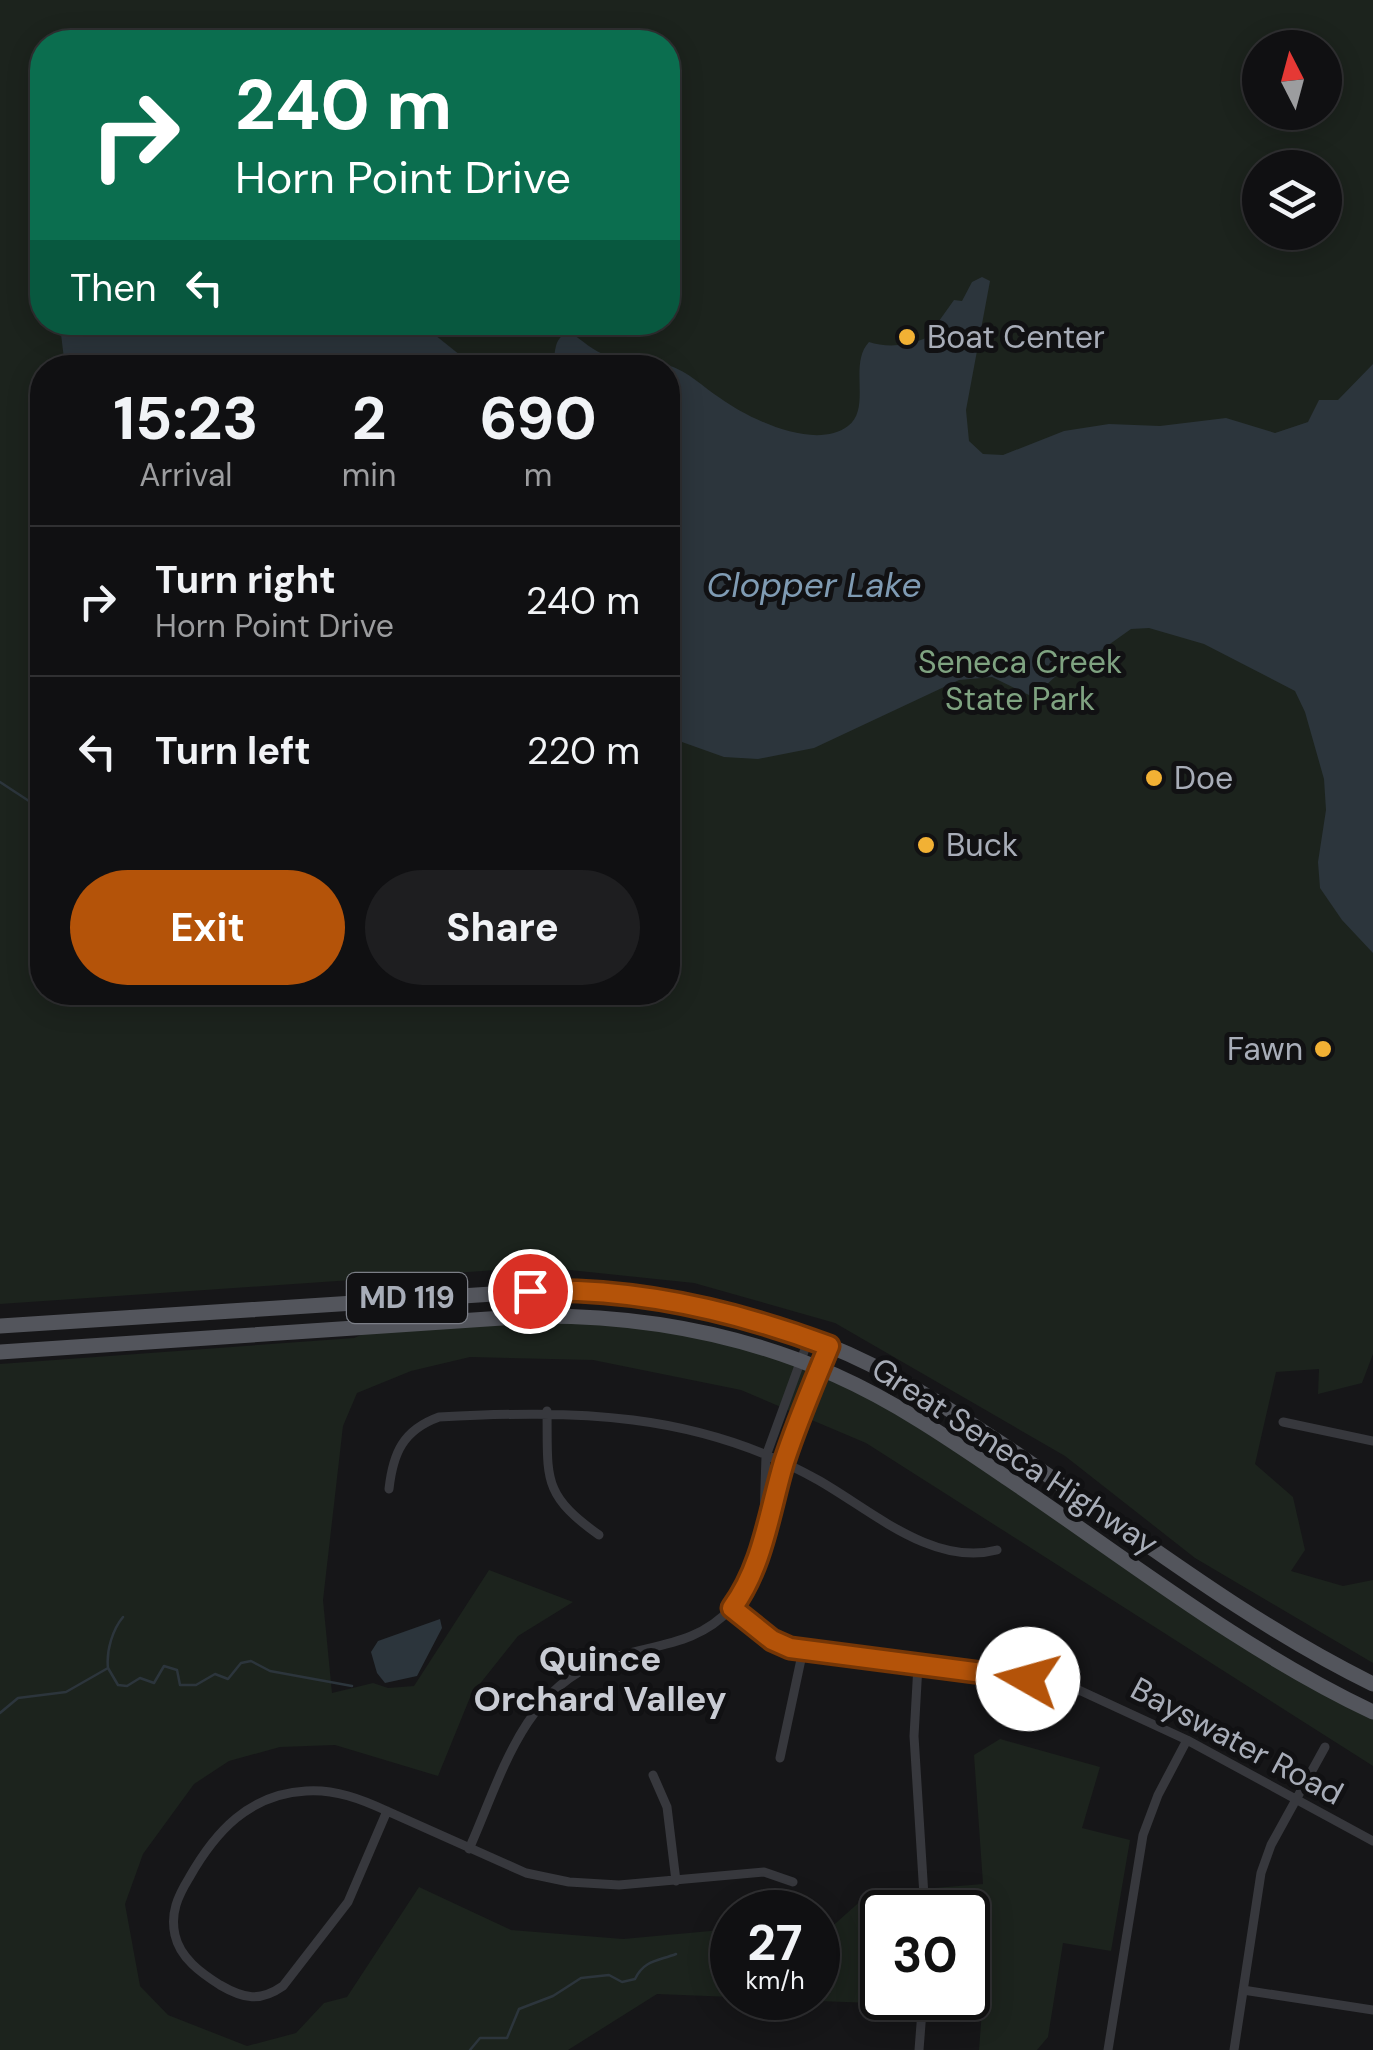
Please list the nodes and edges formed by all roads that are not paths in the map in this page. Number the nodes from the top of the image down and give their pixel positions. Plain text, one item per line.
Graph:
1 (0, 1326) edge
2 (809, 1338) junction
3 (829, 1346) junction
4 (0, 1352) edge
5 (800, 1361) junction
6 (820, 1369) junction
7 (546, 1411) junction
8 (1283, 1422) dead end
9 (1373, 1441) edge
10 (766, 1456) junction
11 (784, 1464) junction
12 (389, 1488) dead end
13 (764, 1531) junction
14 (599, 1535) dead end
15 (997, 1550) dead end
16 (732, 1608) junction
17 (803, 1650) junction
18 (918, 1665) junction
19 (1373, 1684) edge
20 (1373, 1712) edge
21 (1188, 1740) junction
22 (1325, 1746) dead end
23 (780, 1758) dead end
24 (652, 1776) dead end
25 (1297, 1800) junction
26 (387, 1811) junction
27 (1373, 1841) edge
28 (469, 1849) junction
29 (676, 1881) junction
30 (793, 1882) dead end
31 (924, 1890) edge
32 (1243, 1990) junction
33 (1373, 2010) edge
34 (920, 2020) edge
35 (918, 2050) edge
36 (1108, 2050) edge
37 (1234, 2050) edge

1 - 2 main road, Great Seneca Highway / MD 119
2 - 3 main road, Great Seneca Highway / MD 119
2 - 5 street
3 - 6 street
3 - 19 main road, Great Seneca Highway / MD 119
4 - 5 main road, Great Seneca Highway / MD 119
5 - 6 main road, Great Seneca Highway / MD 119
5 - 10 street
6 - 11 street
6 - 20 main road, Great Seneca Highway / MD 119
7 - 10 street
7 - 12 street
7 - 14 street
8 - 9 street
10 - 11 street
10 - 13 street
11 - 13 street
11 - 15 street
13 - 16 street
16 - 17 street, Bayswater Road
16 - 28 street
17 - 18 street, Bayswater Road
17 - 23 street
18 - 21 street, Bayswater Road
18 - 31 street
21 - 25 street, Bayswater Road
21 - 36 street
22 - 25 street
24 - 29 street
25 - 27 street, Bayswater Road
25 - 32 street
26 - 26 street
26 - 28 street
28 - 29 street
29 - 30 street
32 - 33 street
32 - 37 street
34 - 35 street

